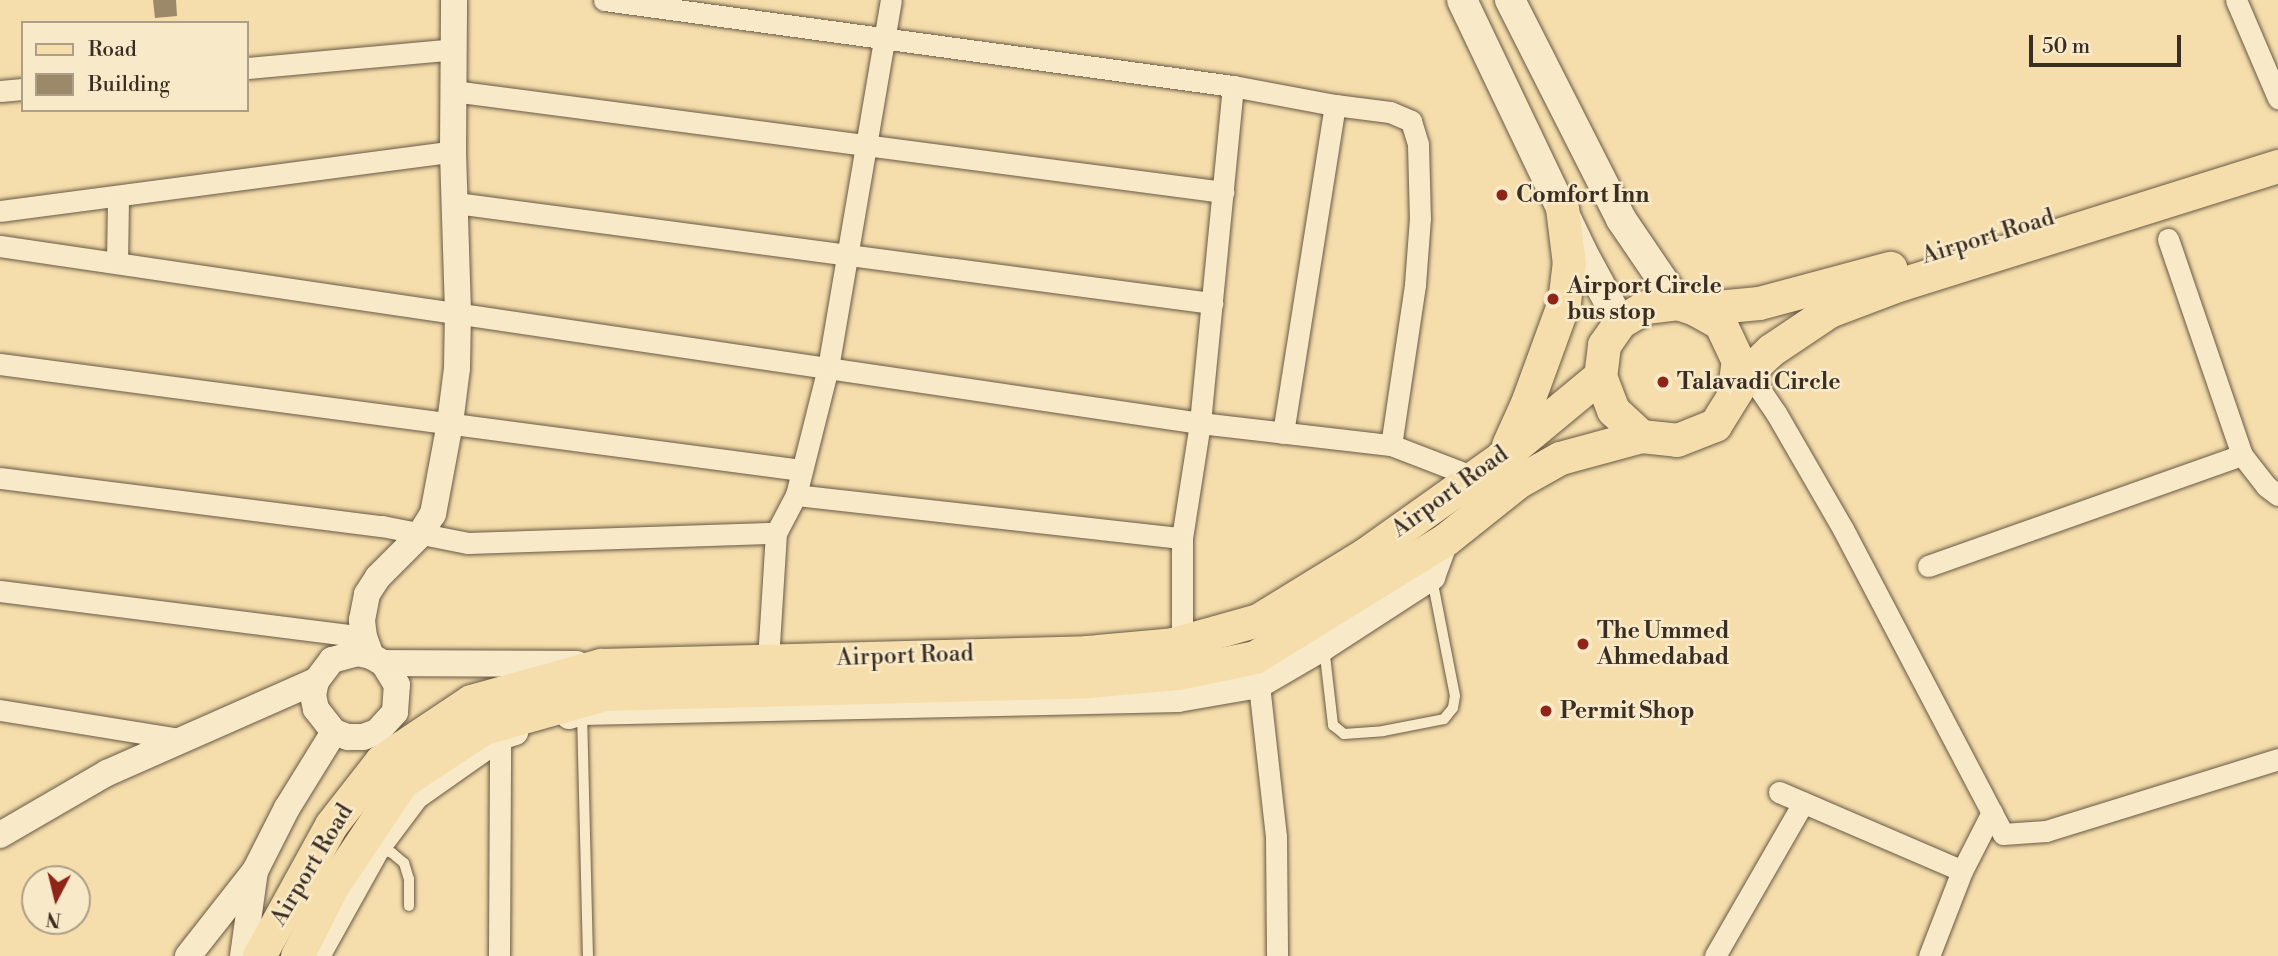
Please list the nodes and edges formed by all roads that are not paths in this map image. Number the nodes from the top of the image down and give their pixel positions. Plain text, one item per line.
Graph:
1 (454, 0) edge
2 (604, 0) edge
3 (891, 0) edge
4 (1462, 0) edge
5 (1510, 0) edge
6 (2236, 0) edge
7 (885, 38) junction
8 (454, 49) junction
9 (248, 68) edge
10 (1233, 86) junction
11 (21, 89) edge
12 (0, 91) edge
13 (453, 91) junction
14 (2278, 98) edge
15 (1335, 105) junction
16 (867, 145) junction
17 (2278, 147) edge
18 (453, 151) junction
19 (2278, 166) edge
20 (1223, 192) junction
21 (118, 198) junction
22 (456, 203) junction
23 (1562, 208) junction
24 (0, 211) edge
25 (2168, 239) dead end
26 (0, 246) edge
27 (847, 257) junction
28 (117, 263) junction
29 (1212, 303) junction
30 (1686, 306) junction
31 (458, 312) junction
32 (1620, 322) junction
33 (0, 364) edge
34 (828, 368) junction
35 (1600, 376) junction
36 (1740, 384) junction
37 (450, 423) junction
38 (1200, 423) junction
39 (1283, 433) junction
40 (1641, 436) junction
41 (1391, 446) junction
42 (2242, 455) junction
43 (1502, 457) junction
44 (801, 470) junction
45 (1474, 477) junction
46 (0, 478) edge
47 (796, 495) junction
48 (2278, 495) edge
49 (776, 533) junction
50 (419, 536) junction
51 (1182, 538) junction
52 (1446, 539) junction
53 (1928, 566) dead end
54 (1432, 577) junction
55 (0, 590) edge
56 (1182, 642) junction
57 (1324, 648) junction
58 (373, 652) junction
59 (768, 660) junction
60 (601, 665) junction
61 (316, 681) junction
62 (1259, 685) junction
63 (0, 710) edge
64 (582, 712) junction
65 (334, 732) junction
66 (398, 732) junction
67 (500, 737) junction
68 (179, 739) junction
69 (2278, 759) edge
70 (1779, 792) dead end
71 (1803, 803) junction
72 (1992, 812) junction
73 (0, 835) edge
74 (377, 848) junction
75 (256, 871) junction
76 (1962, 871) junction
77 (409, 906) dead end
78 (188, 956) edge
79 (243, 956) edge
80 (259, 956) edge
81 (297, 956) edge
82 (317, 956) edge
83 (499, 956) edge
84 (588, 956) edge
85 (1277, 956) edge
86 (1716, 956) edge
87 (1929, 956) edge

1 - 8 street
2 - 7 street
3 - 7 street
4 - 23 main road
5 - 30 main road
6 - 14 street
7 - 10 street
7 - 16 street
8 - 9 street
8 - 13 street
10 - 15 street
10 - 20 street
11 - 12 street
13 - 16 street
13 - 18 street
15 - 39 street
15 - 41 street
16 - 20 street
16 - 27 street
17 - 30 main road, Airport Road
18 - 21 street
18 - 22 street
19 - 36 main road, Airport Road
20 - 29 street
21 - 24 street
21 - 28 street
22 - 27 street
22 - 31 street
23 - 32 main road
23 - 43 main road
25 - 42 street
26 - 28 street
27 - 29 street
27 - 34 street
28 - 31 street
29 - 38 street
30 - 32 main road
30 - 36 main road
31 - 34 street
31 - 37 street
32 - 35 main road
33 - 37 street
34 - 38 street
34 - 44 street
35 - 40 main road
35 - 43 main road, Airport Road
36 - 40 main road
36 - 72 street
37 - 44 street
37 - 50 street
38 - 39 street
38 - 51 street
39 - 41 street
40 - 52 main road, Airport Road
41 - 45 street
42 - 48 street
42 - 53 street
43 - 45 main road, Airport Road
44 - 47 street
45 - 56 main road, Airport Road
46 - 50 street
47 - 49 street
47 - 51 street
49 - 50 street
49 - 59 street
50 - 58 street
51 - 56 street
52 - 54 street
52 - 81 main road, Airport Road
54 - 57 street
54 - 57 lane
55 - 58 street
56 - 59 main road, Airport Road
57 - 62 street
58 - 60 street
58 - 61 street
58 - 66 street
59 - 60 main road, Airport Road
60 - 66 main road, Airport Road
61 - 65 street
61 - 68 street
62 - 64 street
62 - 85 street
63 - 68 street
64 - 67 street
64 - 84 lane
65 - 66 street
65 - 75 street
66 - 80 main road, Airport Road
67 - 74 street
67 - 83 street
68 - 73 street
69 - 72 street
70 - 71 street
71 - 76 street
71 - 86 street
72 - 76 street
74 - 77 lane
74 - 82 street
75 - 78 street
75 - 79 street
76 - 87 street

